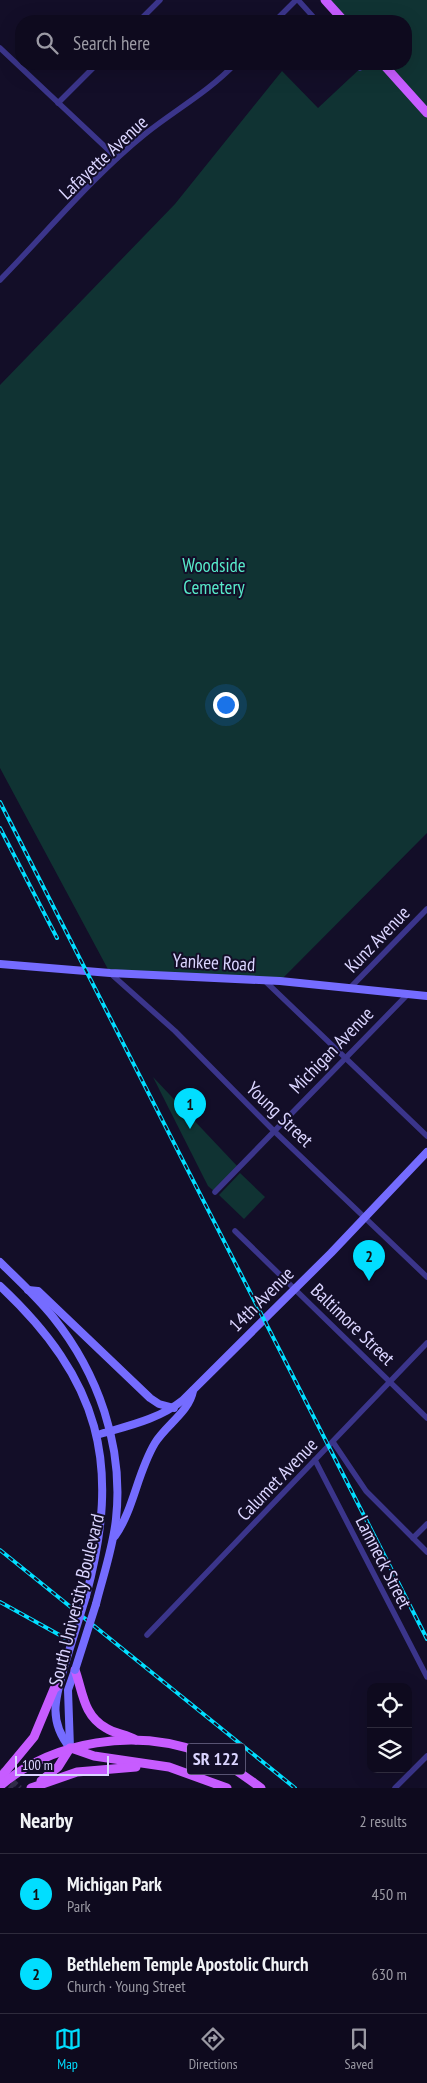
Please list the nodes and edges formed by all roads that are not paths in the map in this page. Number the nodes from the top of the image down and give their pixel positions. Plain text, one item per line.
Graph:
1 (160, 0) edge
2 (297, 0) edge
3 (324, 0) edge
4 (145, 15) edge
5 (281, 15) edge
6 (311, 15) edge
7 (338, 15) edge
8 (0, 48) edge
9 (15, 62) edge
10 (23, 70) edge
11 (91, 70) edge
12 (228, 70) edge
13 (388, 70) edge
14 (58, 103) junction
15 (427, 113) edge
16 (117, 158) junction
17 (0, 280) edge
18 (427, 909) edge
19 (0, 964) edge
20 (110, 973) junction
21 (265, 981) junction
22 (349, 989) junction
23 (408, 994) junction
24 (427, 996) edge
25 (344, 1058) junction
26 (274, 1131) junction
27 (427, 1136) edge
28 (427, 1152) edge
29 (215, 1192) dead end
30 (366, 1217) junction
31 (235, 1231) dead end
32 (0, 1262) edge
33 (427, 1277) edge
34 (0, 1286) edge
35 (295, 1288) junction
36 (28, 1290) junction
37 (427, 1343) edge
38 (390, 1380) junction
39 (194, 1390) junction
40 (174, 1408) junction
41 (427, 1418) edge
42 (110, 1431) junction
43 (97, 1435) junction
44 (334, 1442) junction
45 (315, 1460) junction
46 (427, 1524) edge
47 (113, 1538) junction
48 (413, 1538) junction
49 (427, 1552) edge
50 (147, 1635) dead end
51 (75, 1670) junction
52 (427, 1677) edge
53 (59, 1685) junction
54 (138, 1741) junction
55 (70, 1748) junction
56 (427, 1756) edge
57 (154, 1765) junction
58 (0, 1778) edge
59 (0, 1786) edge
60 (34, 1787) edge
61 (227, 1788) edge
62 (261, 1788) edge
63 (395, 1788) edge

1 - 4 street
2 - 5 street
2 - 6 street
3 - 7 main road
8 - 9 street
10 - 14 street
11 - 14 street
12 - 16 street, Lafayette Avenue
13 - 15 main road
14 - 16 street
16 - 17 street, Lafayette Avenue
18 - 22 street, Kunz Avenue
19 - 20 main road, Yankee Road
20 - 21 main road, Yankee Road
20 - 26 street, Young Street
21 - 22 main road, Yankee Road
21 - 25 street
22 - 23 main road, Yankee Road
23 - 24 main road, Yankee Road
23 - 25 street, Michigan Avenue
25 - 26 street, Michigan Avenue
25 - 27 street
26 - 29 street, Michigan Avenue
26 - 30 street, Young Street
28 - 30 main road, 14th Avenue
30 - 33 street, Young Street
30 - 35 main road, 14th Avenue
31 - 35 street, Baltimore Street
32 - 36 main road, South University Boulevard
34 - 43 main road, South University Boulevard
35 - 38 street, Baltimore Street
35 - 39 main road, 14th Avenue
36 - 40 main road
36 - 42 main road, South University Boulevard
37 - 38 street, Calumet Avenue
38 - 41 street, Baltimore Street
38 - 44 street, Calumet Avenue
39 - 40 main road, 14th Avenue
39 - 47 main road
40 - 42 main road, 14th Avenue
42 - 43 main road, 14th Avenue
42 - 47 main road, South University Boulevard
43 - 53 main road, South University Boulevard, bridge
44 - 45 street, Calumet Avenue
44 - 48 street
45 - 50 street, Calumet Avenue
45 - 52 street, Lamneck Street
46 - 48 street
47 - 51 main road, South University Boulevard, bridge
48 - 49 street
51 - 54 main road
51 - 55 main road, South University Boulevard
53 - 55 main road, South University Boulevard
53 - 58 main road
54 - 55 main road, SR 122
54 - 62 main road, SR 122
55 - 57 main road
55 - 59 main road, SR 122
55 - 60 main road
56 - 63 street
57 - 60 main road, SR 122
57 - 61 main road, SR 122

